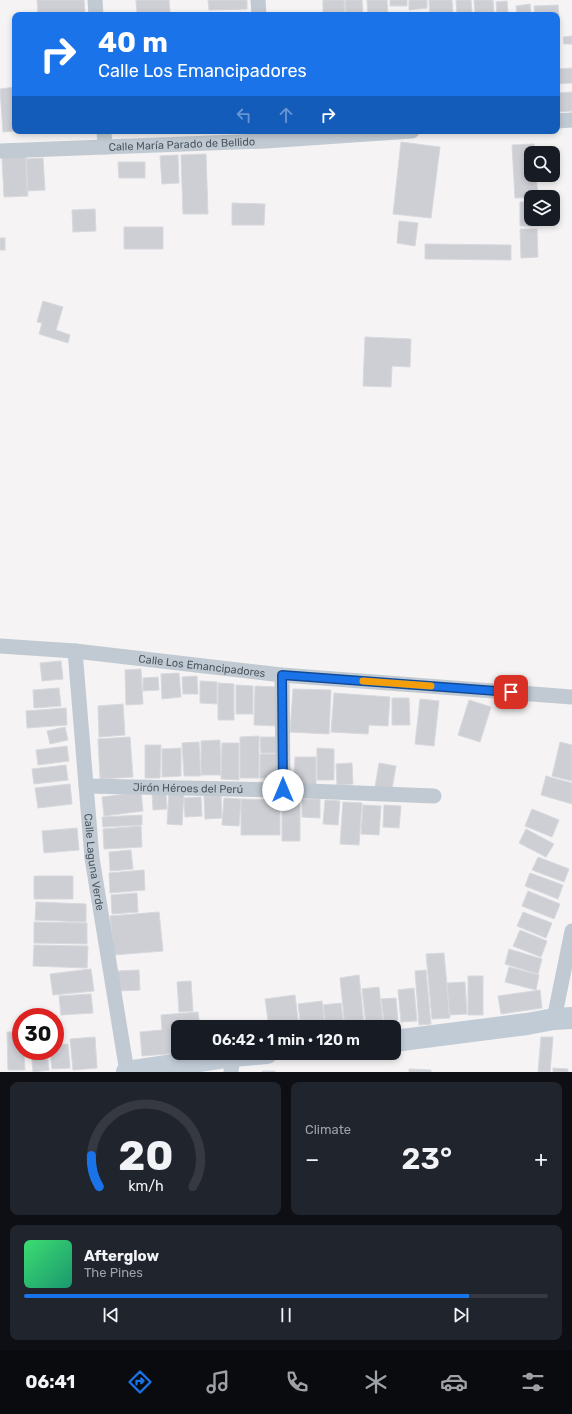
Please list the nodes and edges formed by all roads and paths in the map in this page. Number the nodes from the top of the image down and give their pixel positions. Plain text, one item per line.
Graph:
1 (95, 0) edge
2 (258, 0) edge
3 (96, 12) edge
4 (259, 12) edge
5 (572, 120) edge
6 (560, 122) edge
7 (104, 134) edge
8 (324, 134) edge
9 (265, 136) edge
10 (105, 147) junction
11 (0, 151) edge
12 (0, 646) edge
13 (75, 651) junction
14 (282, 675) junction
15 (572, 697) edge
16 (86, 786) junction
17 (283, 790) junction
18 (434, 796) dead end
19 (572, 931) edge
20 (563, 1019) edge
21 (401, 1040) edge
22 (245, 1060) edge
23 (232, 1064) edge
24 (127, 1072) edge

1 - 3 street
2 - 4 street
5 - 6 street
7 - 10 street
8 - 9 street, Calle María Parado de Bellido
9 - 10 street, Calle María Parado de Bellido
10 - 11 street, Calle María Parado de Bellido
12 - 13 street, Calle Los Emancipadores
13 - 14 street, Calle Los Emancipadores
13 - 16 street, Calle Laguna Verde
14 - 15 street, Calle Los Emancipadores
14 - 17 street
16 - 17 street, Jirón Héroes del Perú
16 - 24 street, Calle Laguna Verde
17 - 18 street, Jirón Héroes del Perú
19 - 20 street
20 - 21 street
22 - 23 street
23 - 24 street

